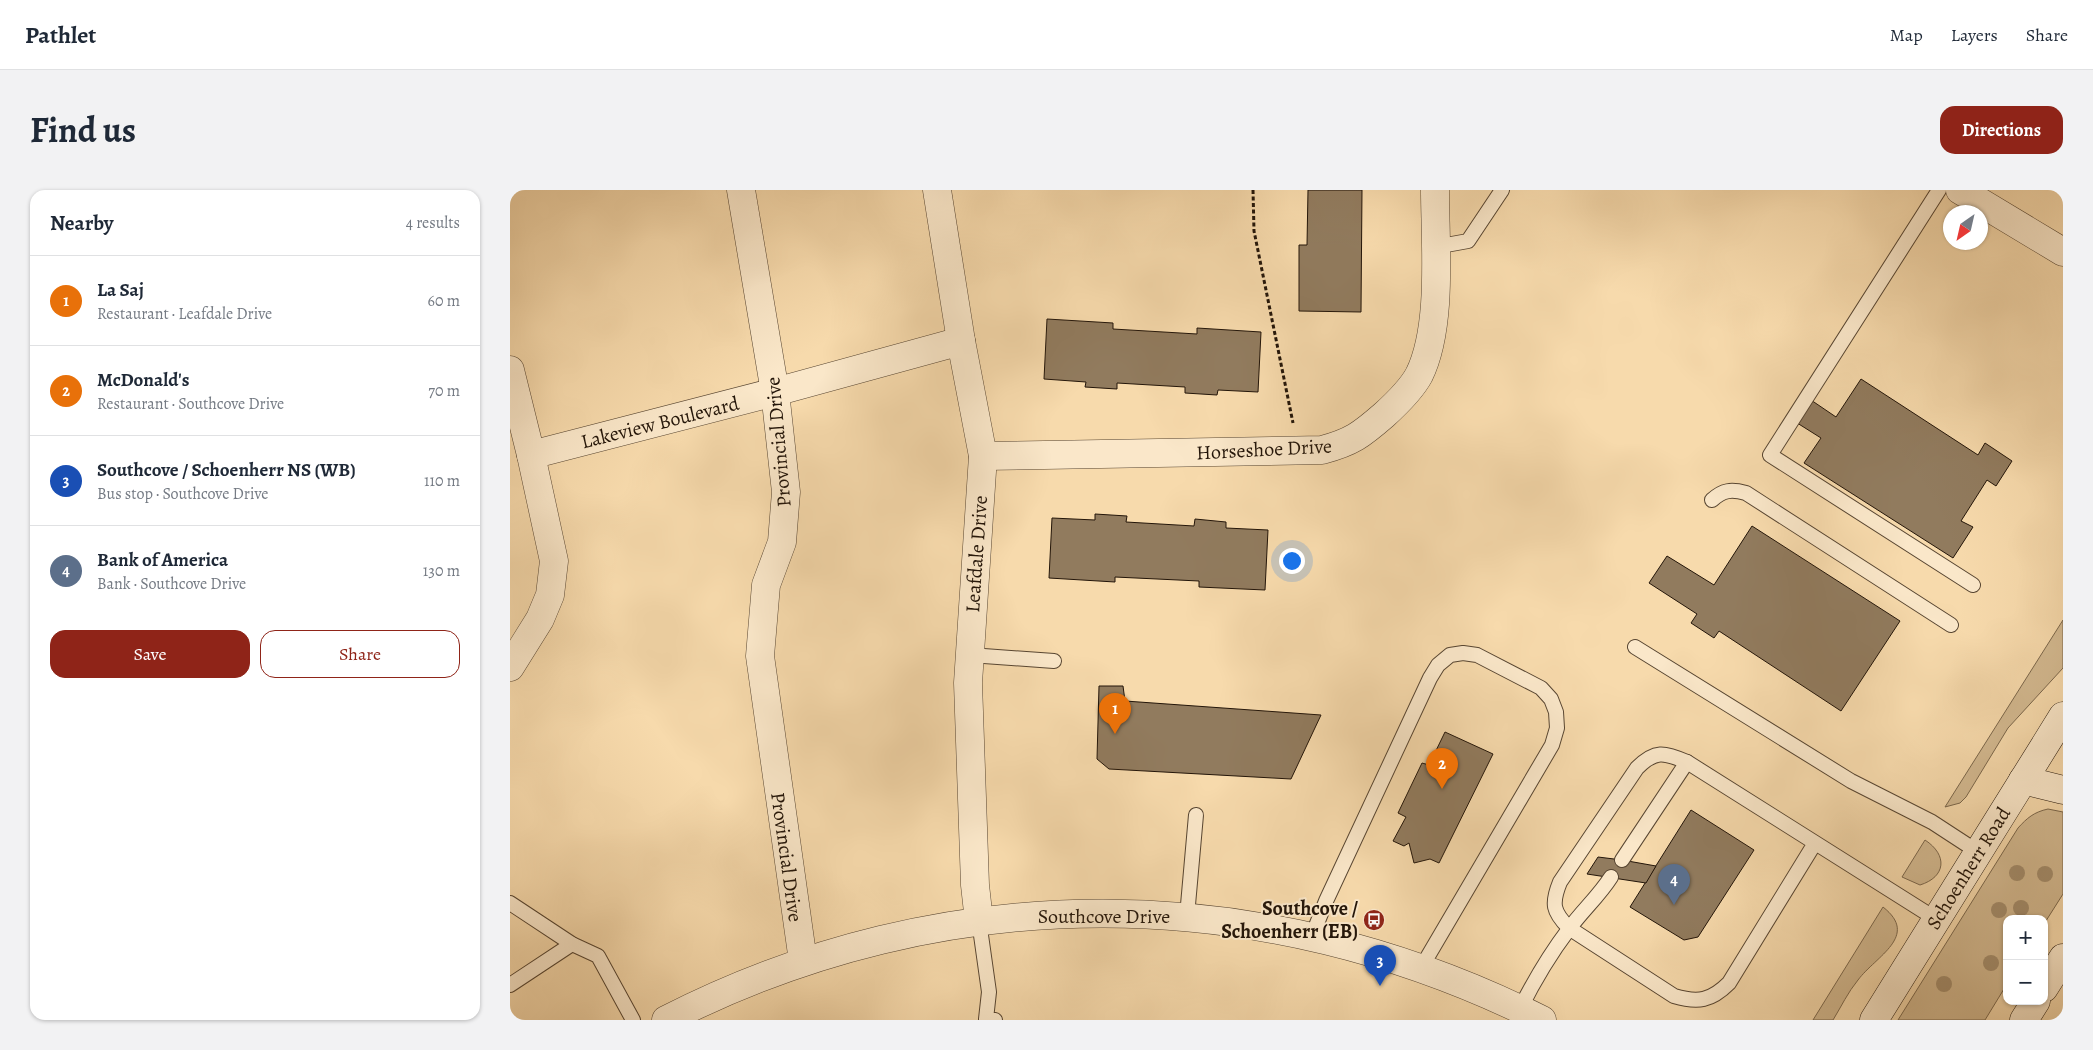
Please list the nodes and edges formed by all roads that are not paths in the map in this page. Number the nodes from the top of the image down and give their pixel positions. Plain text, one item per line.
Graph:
1 (741, 190) edge
2 (937, 190) edge
3 (1436, 190) edge
4 (1502, 190) edge
5 (1939, 190) edge
6 (1970, 192) edge
7 (1435, 247) junction
8 (2063, 252) edge
9 (962, 342) junction
10 (510, 370) edge
11 (775, 392) junction
12 (532, 455) junction
13 (983, 456) junction
14 (1712, 500) dead end
15 (1973, 585) dead end
16 (1952, 625) dead end
17 (1634, 646) dead end
18 (970, 654) junction
19 (1054, 661) dead end
20 (510, 667) edge
21 (2063, 716) edge
22 (1687, 762) junction
23 (2023, 780) junction
24 (2063, 790) edge
25 (1196, 815) dead end
26 (1815, 843) junction
27 (1978, 852) junction
28 (1622, 860) dead end
29 (1611, 877) dead end
30 (510, 903) edge
31 (1187, 916) junction
32 (1936, 919) junction
33 (980, 921) junction
34 (1569, 928) junction
35 (1312, 936) junction
36 (572, 944) junction
37 (2063, 958) edge
38 (803, 961) junction
39 (1422, 968) junction
40 (2048, 982) edge
41 (510, 985) edge
42 (2033, 1005) edge
43 (1531, 1014) edge
44 (633, 1020) edge
45 (666, 1020) edge
46 (986, 1020) edge
47 (1874, 1020) edge
48 (2024, 1020) edge

1 - 11 street, Provincial Drive
2 - 9 street, Leafdale Drive
3 - 7 street, Horseshoe Drive
4 - 7 lane
5 - 15 lane
6 - 8 street
7 - 13 street, Horseshoe Drive
9 - 11 street, Lakeview Boulevard
9 - 13 street, Leafdale Drive
10 - 12 street
11 - 12 street, Lakeview Boulevard
11 - 38 street, Provincial Drive
12 - 20 street
13 - 18 street, Leafdale Drive
14 - 16 lane
17 - 27 lane
18 - 19 lane
18 - 33 street, Leafdale Drive
21 - 23 street, Schoenherr Road
22 - 26 lane
22 - 28 lane
22 - 34 lane
23 - 24 street
23 - 27 street, Schoenherr Road
25 - 31 lane
26 - 32 lane
26 - 34 lane
27 - 32 street, Schoenherr Road
29 - 34 lane
30 - 36 lane
31 - 33 street, Southcove Drive
31 - 35 street, Southcove Drive
32 - 47 street, Schoenherr Road
33 - 38 street, Southcove Drive
33 - 46 lane
34 - 43 lane
35 - 39 street, Southcove Drive
35 - 39 lane
36 - 41 lane
36 - 44 lane
37 - 40 street
38 - 45 street, Southcove Drive
39 - 43 street, Southcove Drive
42 - 48 street

